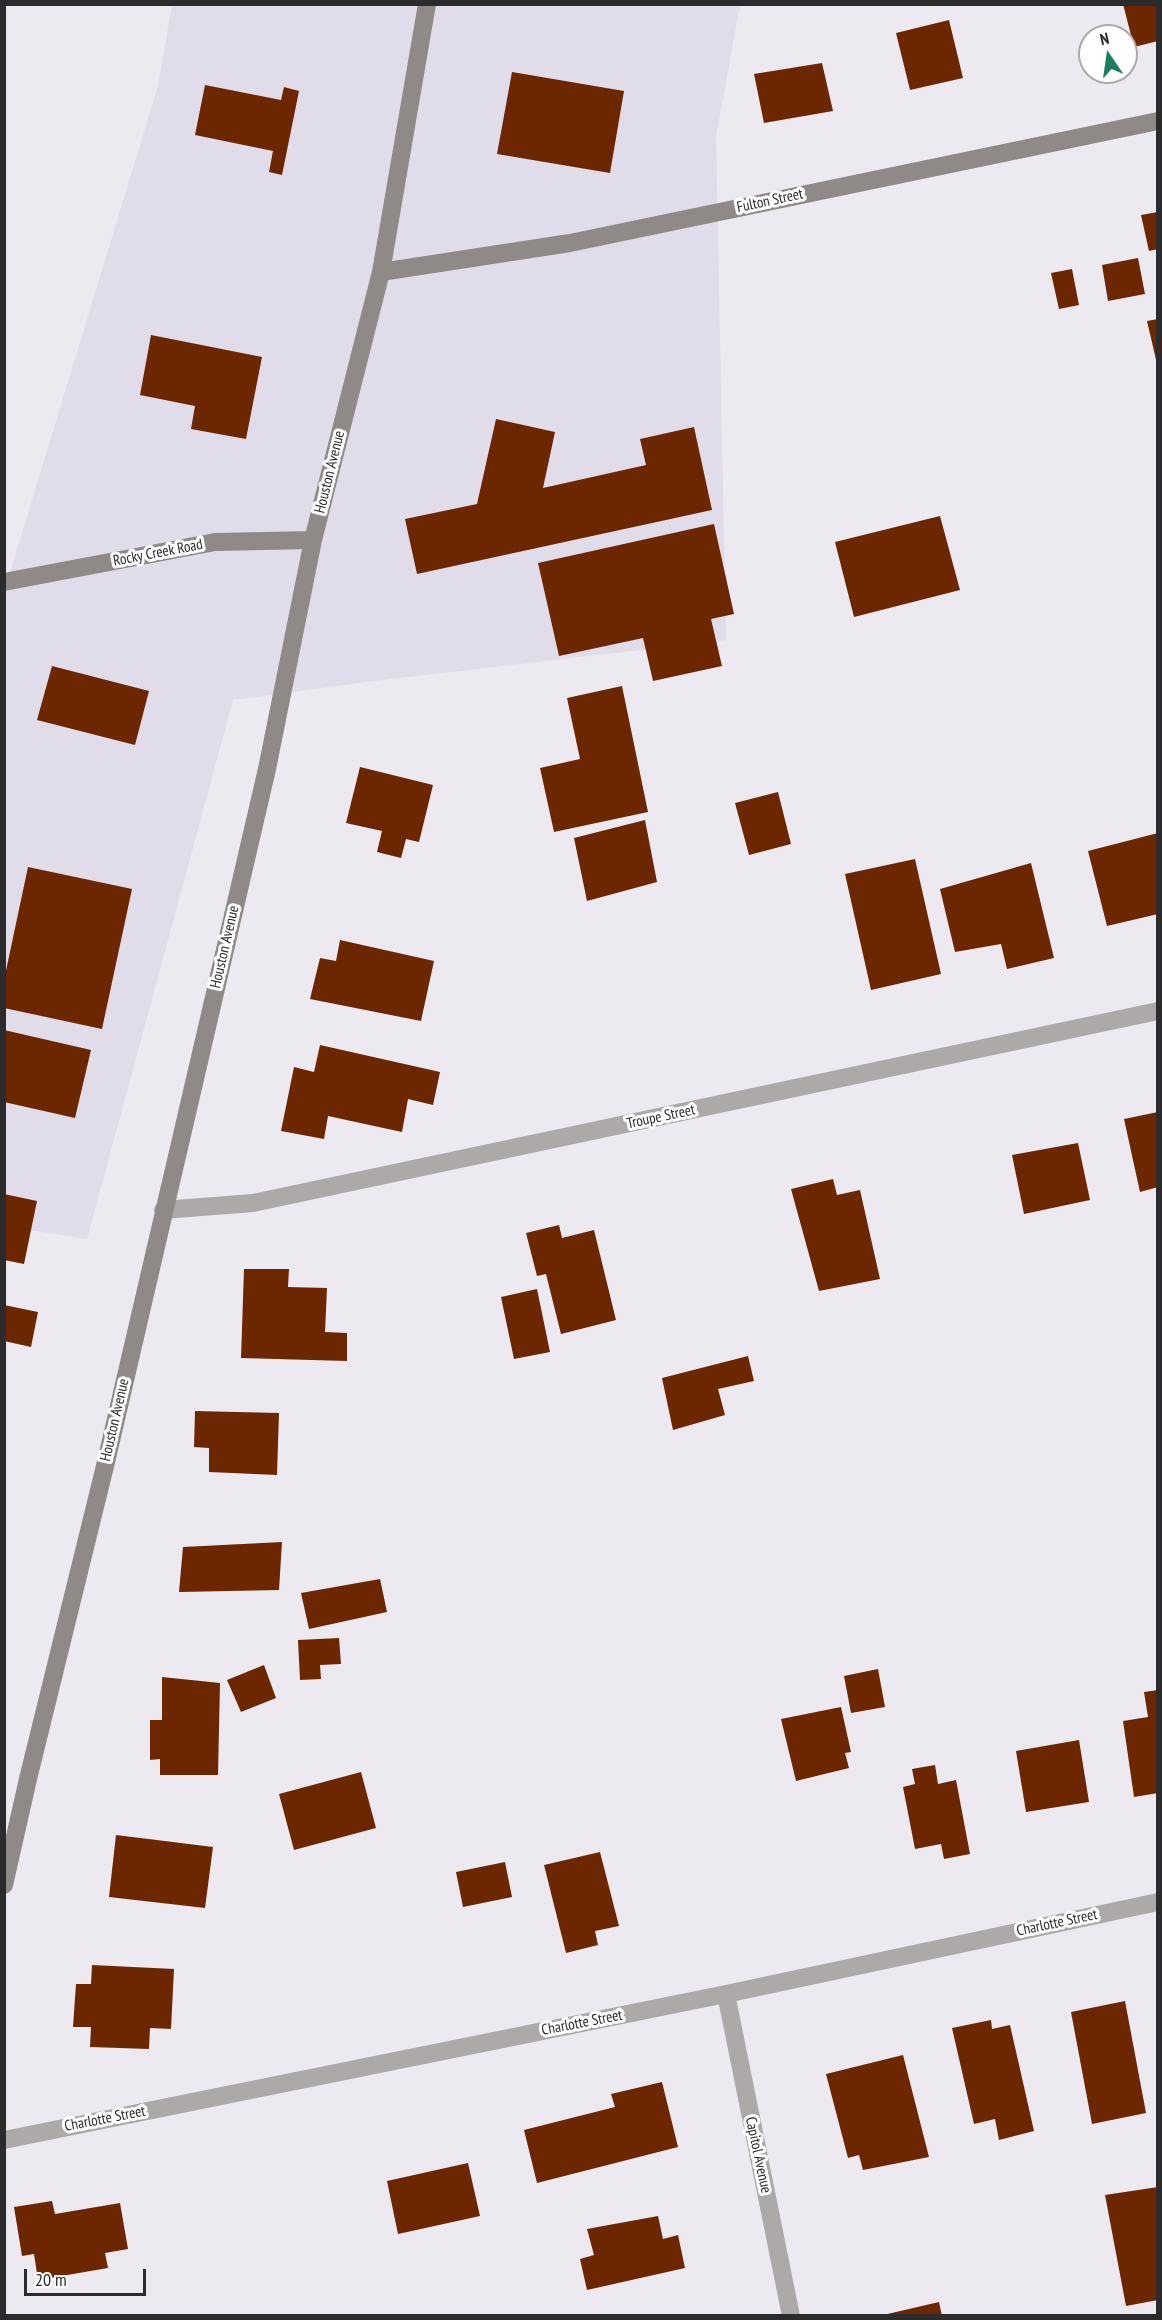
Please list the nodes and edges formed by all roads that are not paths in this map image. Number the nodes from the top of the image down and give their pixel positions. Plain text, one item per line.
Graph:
1 (428, 4) edge
2 (1158, 121) edge
3 (381, 272) junction
4 (313, 540) junction
5 (4, 582) edge
6 (1158, 1011) edge
7 (163, 1210) junction
8 (4, 1885) edge
9 (1158, 1902) edge
10 (726, 1994) junction
11 (4, 2140) edge
12 (791, 2316) edge

1 - 3 street, Houston Avenue
2 - 3 street, Fulton Street
3 - 4 street, Houston Avenue
4 - 5 street, Rocky Creek Road
4 - 7 street, Houston Avenue
6 - 7 street, Troupe Street
7 - 8 street, Houston Avenue
9 - 10 street, Charlotte Street
10 - 11 street, Charlotte Street
10 - 12 street, Capitol Avenue

